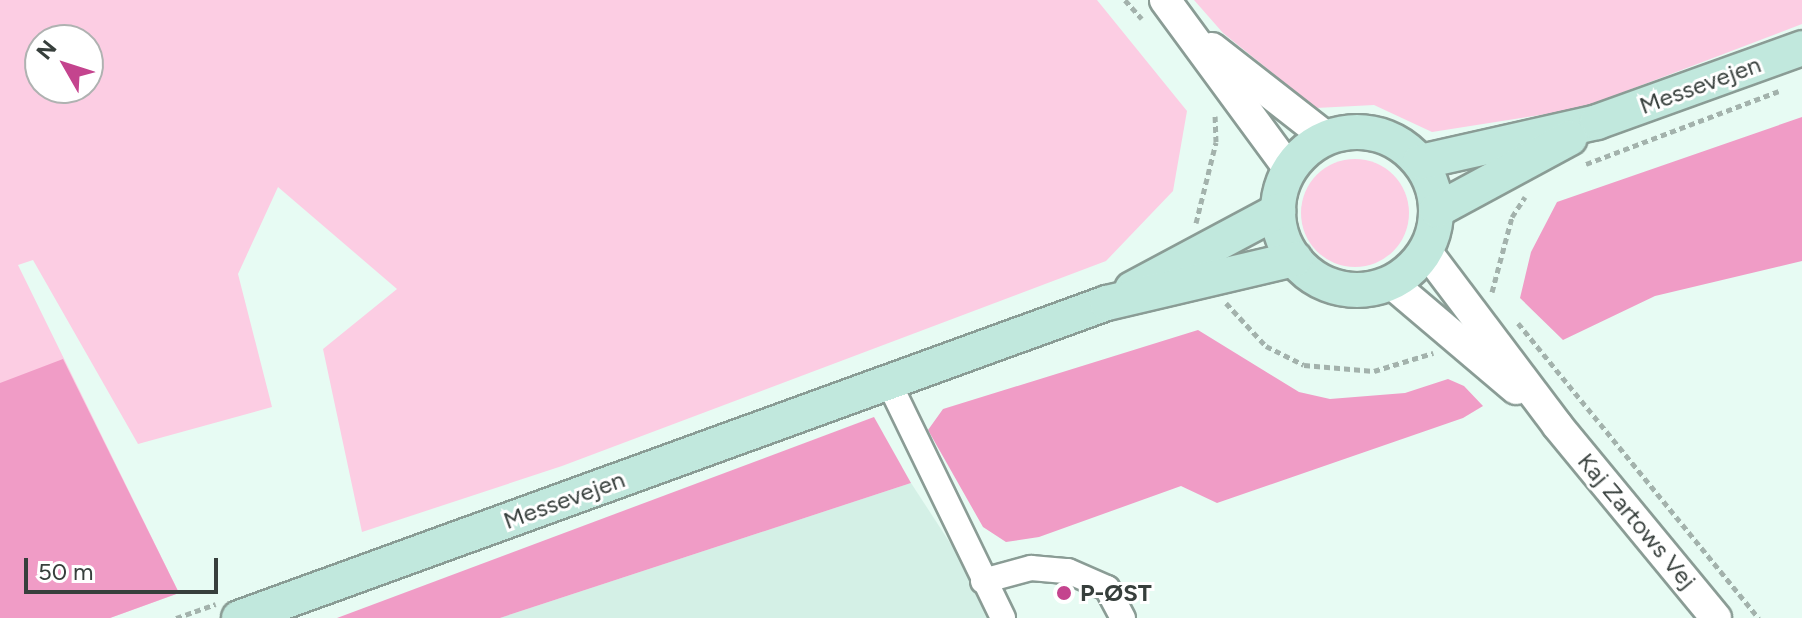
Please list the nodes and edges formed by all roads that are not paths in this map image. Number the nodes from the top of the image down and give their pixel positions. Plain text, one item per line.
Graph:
1 (1165, 0) edge
2 (1198, 38) junction
3 (1802, 48) edge
4 (1597, 122) junction
5 (1327, 138) junction
6 (1420, 162) junction
7 (1290, 170) junction
8 (1437, 210) junction
9 (1278, 211) junction
10 (1426, 251) junction
11 (1295, 259) junction
12 (1391, 283) junction
13 (1107, 303) junction
14 (889, 383) junction
15 (1557, 425) junction
16 (983, 581) junction
17 (239, 618) edge
18 (1003, 618) edge
19 (1123, 618) edge
20 (1716, 618) edge

1 - 2 street
2 - 5 street
2 - 7 street
3 - 4 main road, Messevejen
4 - 6 main road, Messevejen
4 - 8 main road, Messevejen
5 - 6 main road
5 - 7 main road
6 - 8 main road
7 - 9 main road
8 - 10 main road
9 - 11 main road
9 - 13 main road, Messevejen
10 - 12 main road
10 - 15 street, Kaj Zartows Vej
11 - 12 main road
11 - 13 main road, Messevejen
12 - 15 street, Kaj Zartows Vej
13 - 14 main road, Messevejen
14 - 16 street
14 - 17 main road, Messevejen
15 - 20 street, Kaj Zartows Vej
16 - 18 street
16 - 19 street

